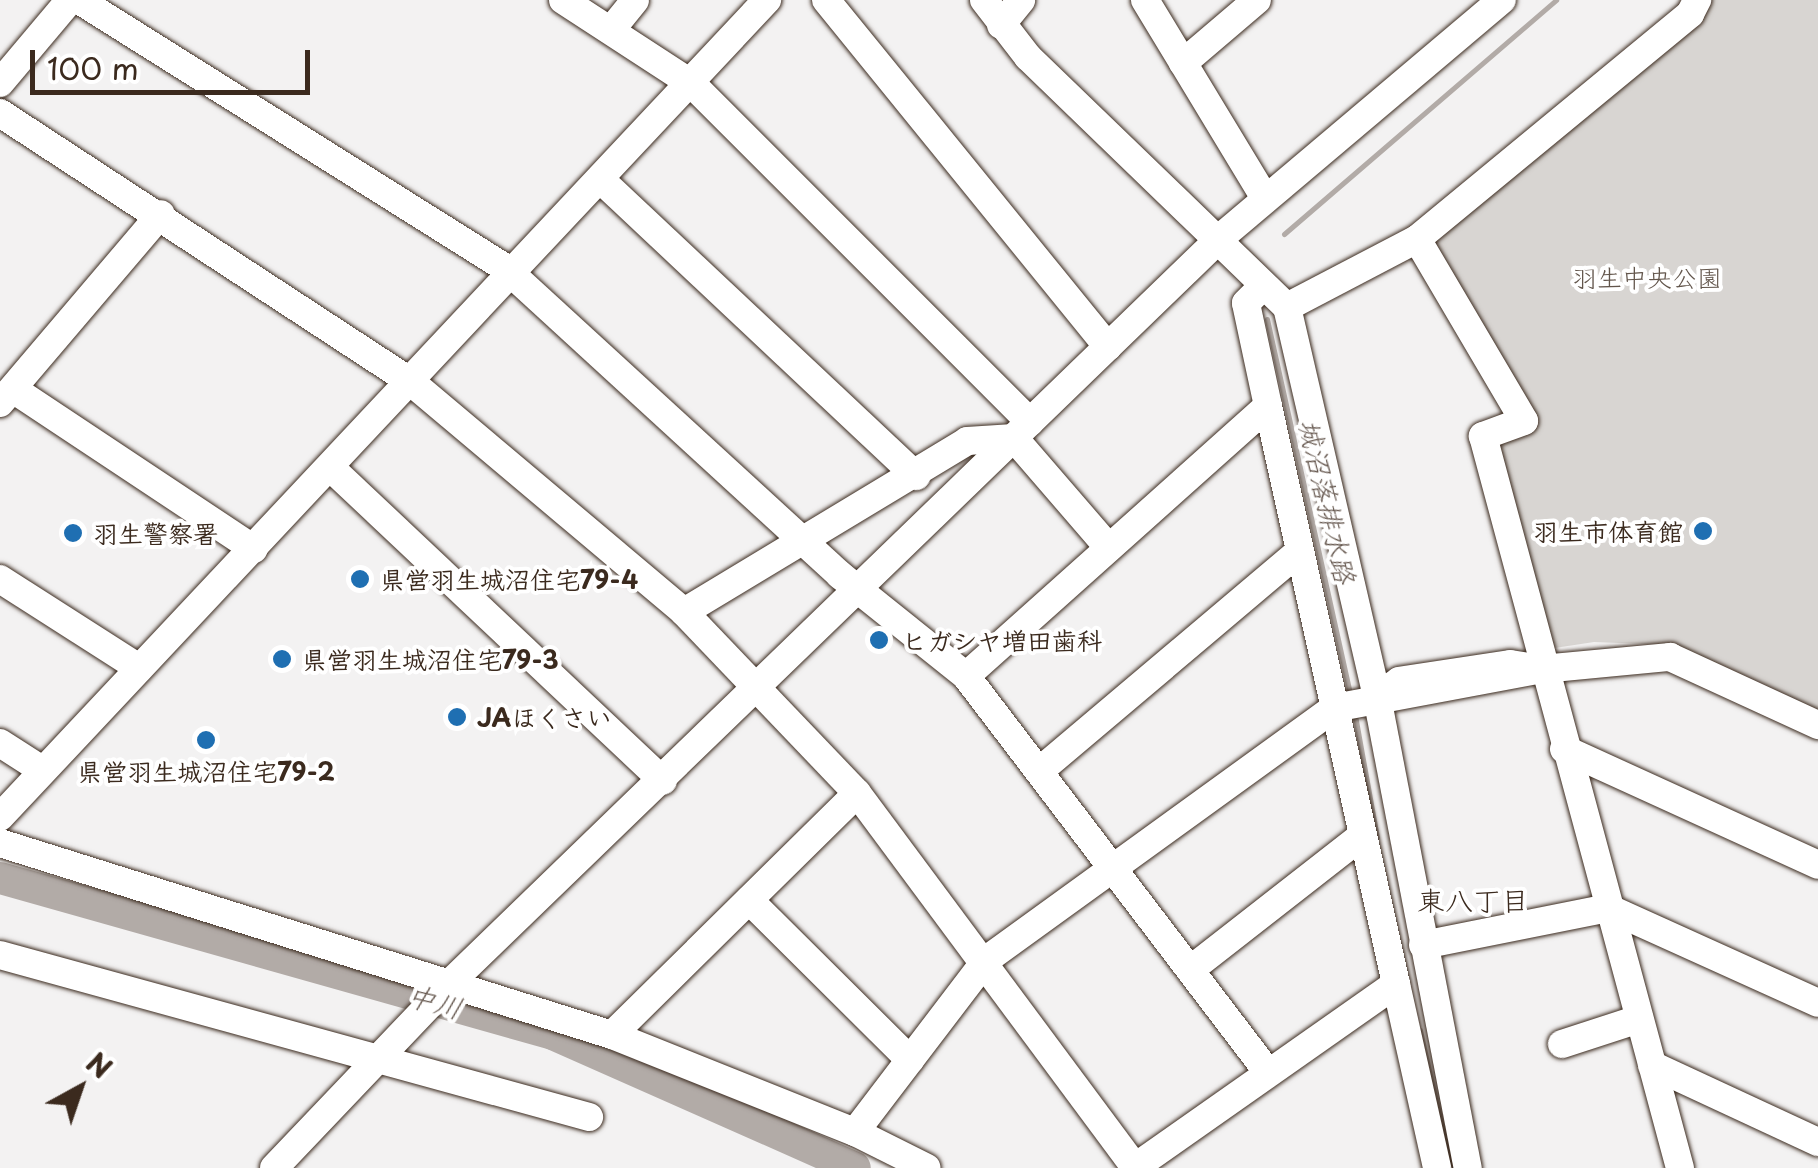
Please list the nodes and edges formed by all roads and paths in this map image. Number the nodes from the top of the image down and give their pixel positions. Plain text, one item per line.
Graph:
1 (70, 0) edge
2 (79, 0) edge
3 (563, 0) edge
4 (635, 0) edge
5 (767, 0) edge
6 (826, 0) edge
7 (984, 0) edge
8 (1021, 0) edge
9 (1146, 0) edge
10 (1257, 0) edge
11 (1502, 0) edge
12 (1697, 0) edge
13 (1000, 25) junction
14 (611, 30) junction
15 (1183, 63) junction
16 (0, 83) edge
17 (692, 84) junction
18 (0, 113) edge
19 (600, 179) junction
20 (1265, 198) junction
21 (161, 214) junction
22 (1220, 238) junction
23 (1417, 239) junction
24 (511, 273) junction
25 (1264, 286) junction
26 (1287, 307) junction
27 (1108, 348) junction
28 (410, 381) junction
29 (3, 399) edge
30 (1268, 406) junction
31 (1022, 430) junction
32 (330, 468) junction
33 (916, 476) junction
34 (804, 542) junction
35 (1109, 548) junction
36 (254, 549) junction
37 (1300, 551) junction
38 (0, 578) edge
39 (862, 590) junction
40 (684, 612) junction
41 (140, 668) junction
42 (1542, 670) junction
43 (966, 676) junction
44 (759, 688) junction
45 (1377, 696) junction
46 (1334, 708) junction
47 (1818, 725) edge
48 (0, 744) edge
49 (1564, 749) junction
50 (1042, 768) junction
51 (42, 770) junction
52 (663, 781) junction
53 (857, 793) junction
54 (0, 817) edge
55 (1363, 836) junction
56 (0, 843) edge
57 (1818, 865) edge
58 (1112, 869) junction
59 (749, 900) junction
60 (1608, 908) junction
61 (0, 954) edge
62 (1425, 959) junction
63 (986, 960) junction
64 (1190, 970) junction
65 (452, 981) junction
66 (1395, 981) junction
67 (1818, 1003) edge
68 (1639, 1019) junction
69 (612, 1035) junction
70 (1562, 1044) dead end
71 (378, 1060) junction
72 (910, 1060) junction
73 (1652, 1066) junction
74 (1268, 1073) junction
75 (589, 1117) dead end
76 (855, 1132) junction
77 (1818, 1142) edge
78 (1435, 1167) edge
79 (274, 1168) edge
80 (927, 1168) edge
81 (1134, 1168) edge
82 (1468, 1168) edge
83 (1680, 1168) edge

1 - 16 street
2 - 24 street
3 - 14 street
4 - 14 street
5 - 17 street
6 - 27 street
7 - 13 street
8 - 13 street
9 - 15 street
10 - 15 street
11 - 20 street
12 - 23 street
13 - 22 street
14 - 17 street
15 - 20 street
17 - 19 street
17 - 31 street
18 - 21 street
19 - 24 street
19 - 33 street
20 - 22 street
21 - 28 street
21 - 29 street
22 - 25 street
22 - 27 street
23 - 26 street
23 - 42 street
24 - 28 street
24 - 34 street
25 - 26 street
25 - 30 street
26 - 45 street
27 - 31 street
28 - 32 street
28 - 40 street
29 - 36 street
30 - 35 street
30 - 37 street
31 - 33 street
31 - 35 street
31 - 39 street
32 - 36 street
32 - 52 street
33 - 34 street
34 - 39 street
34 - 40 street
35 - 43 street
36 - 41 street
37 - 46 street
37 - 50 street
38 - 41 street
39 - 43 street
39 - 44 street
40 - 44 street
41 - 51 street
42 - 45 street
42 - 47 street
42 - 49 street
43 - 50 street
44 - 52 street
44 - 53 street
45 - 46 street
45 - 62 street
46 - 55 street
46 - 58 street
48 - 51 street
49 - 57 street
49 - 60 street
50 - 58 street
51 - 54 street
52 - 65 street
53 - 59 street
53 - 63 street
55 - 64 street
55 - 66 street
56 - 65 street
58 - 63 street
58 - 64 street
59 - 69 street
59 - 72 street
60 - 62 street
60 - 67 street
60 - 68 street
61 - 71 street
62 - 66 street
62 - 82 street
63 - 72 street
63 - 81 street
64 - 74 street
65 - 69 street
65 - 71 street
66 - 74 street
66 - 78 street
68 - 70 street
68 - 73 street
69 - 76 street
71 - 75 street
71 - 79 street
72 - 76 street
73 - 77 street
73 - 83 street
74 - 81 street
76 - 80 street

